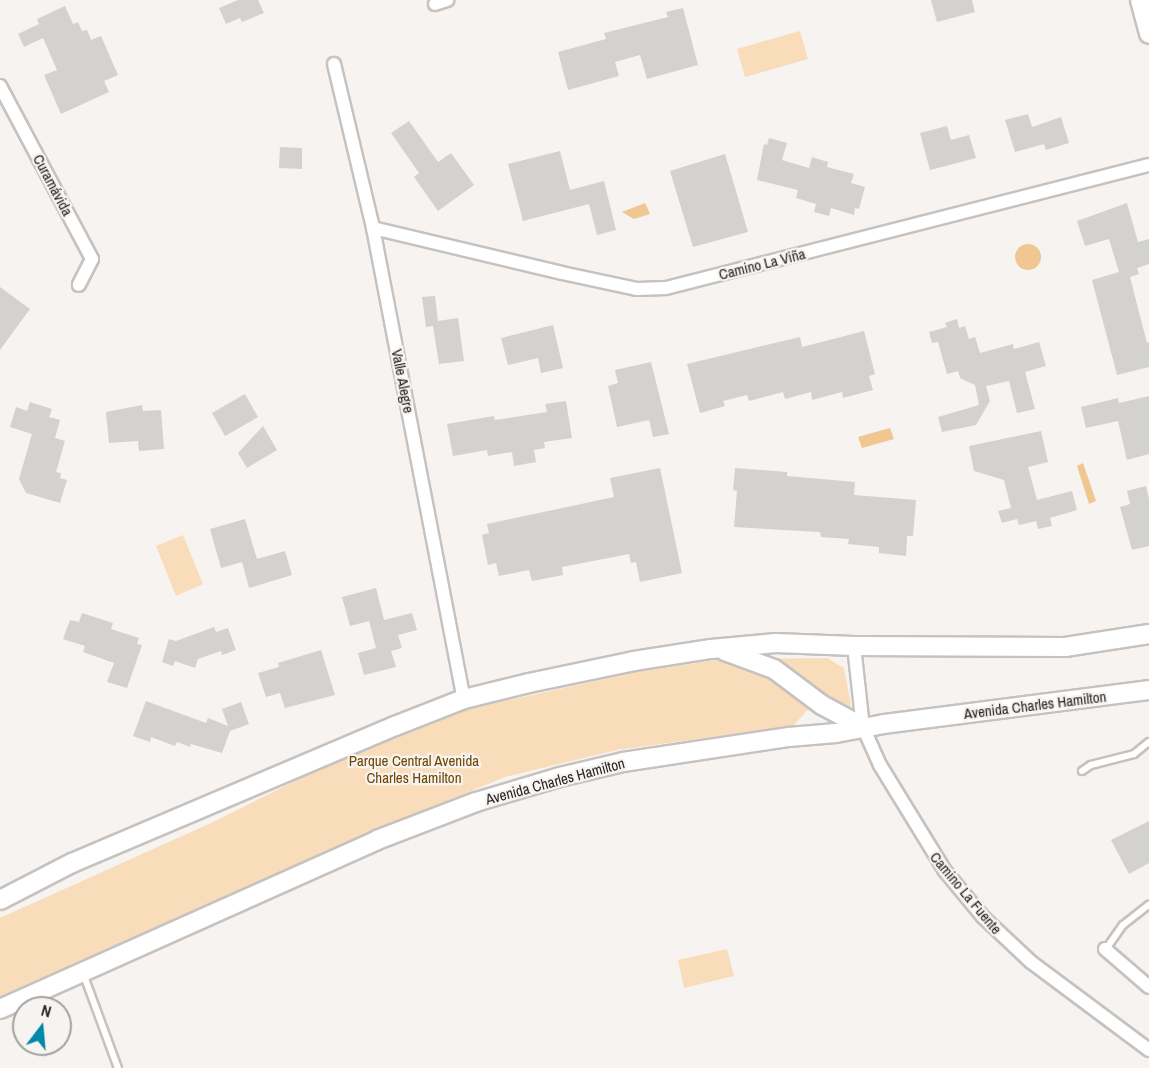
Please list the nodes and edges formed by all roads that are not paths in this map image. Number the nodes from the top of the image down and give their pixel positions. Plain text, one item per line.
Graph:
1 (1140, 0) edge
2 (1149, 34) edge
3 (334, 64) dead end
4 (0, 86) edge
5 (1149, 165) edge
6 (373, 228) junction
7 (79, 285) dead end
8 (1149, 634) edge
9 (854, 646) junction
10 (711, 649) junction
11 (1148, 694) edge
12 (464, 699) junction
13 (822, 705) junction
14 (862, 727) junction
15 (789, 736) junction
16 (1149, 742) edge
17 (1082, 771) dead end
18 (0, 900) edge
19 (1149, 905) edge
20 (1105, 949) joint
21 (82, 972) junction
22 (1149, 987) edge
23 (0, 1009) edge
24 (1149, 1050) edge
25 (118, 1068) edge

1 - 2 main road
3 - 6 street, Valle Alegre
4 - 7 street, Curamávida
5 - 6 street, Camino La Viña
6 - 12 street, Valle Alegre
8 - 9 main road
9 - 10 main road
9 - 14 street, Camino La Fuente
10 - 12 main road
10 - 13 main road
11 - 14 main road, Avenida Charles Hamilton
12 - 18 main road
13 - 14 main road
13 - 15 main road
14 - 15 main road, Avenida Charles Hamilton
14 - 24 street, Camino La Fuente
15 - 21 main road, Avenida Charles Hamilton
16 - 17 lane
19 - 20 lane
20 - 22 street
21 - 23 main road, Avenida Charles Hamilton
21 - 25 lane

